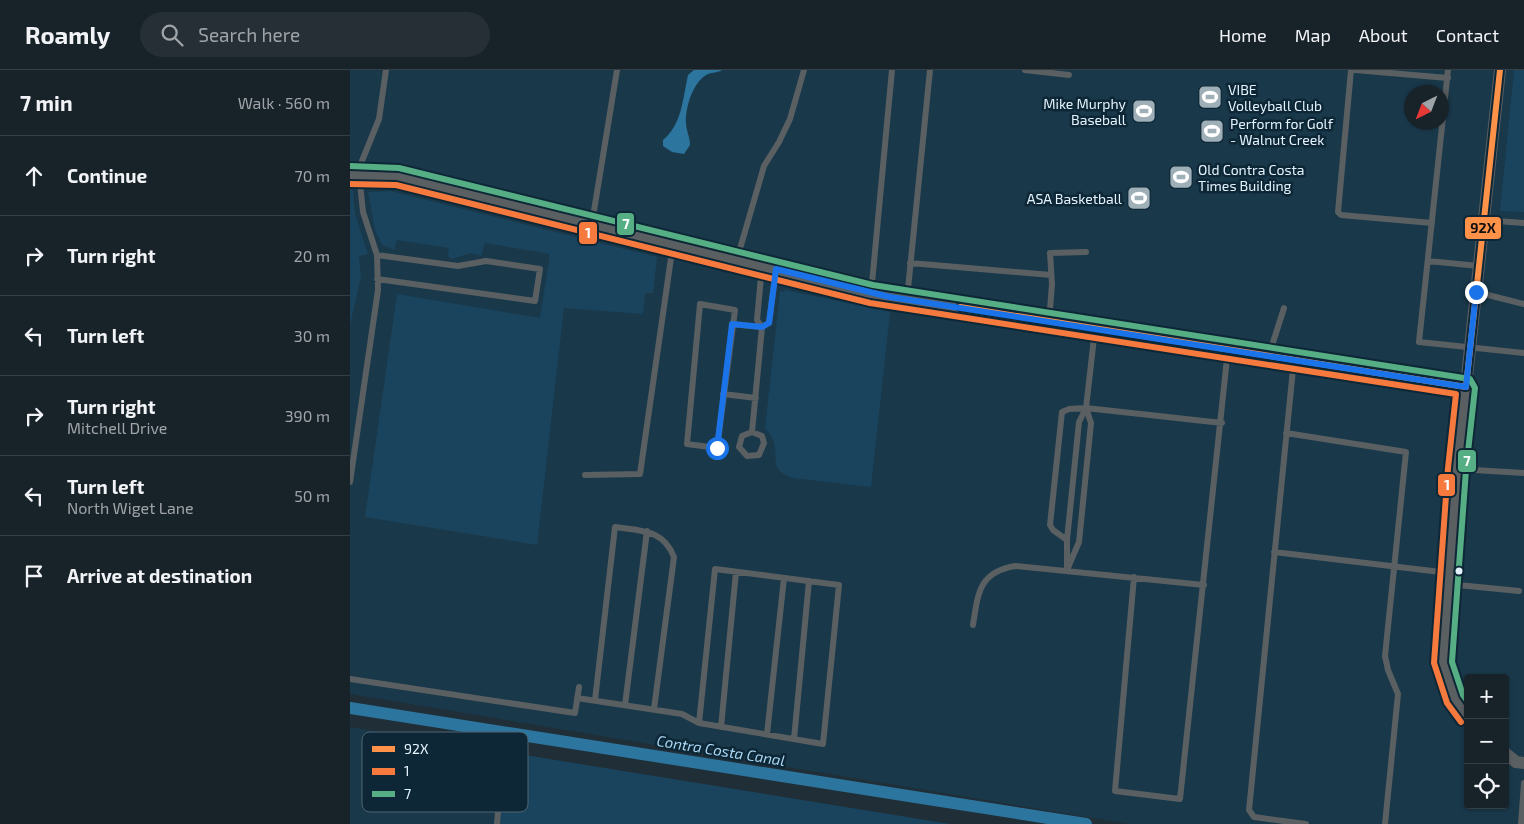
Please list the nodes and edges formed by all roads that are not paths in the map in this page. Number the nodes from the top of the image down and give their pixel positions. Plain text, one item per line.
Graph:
1 (386, 70) edge
2 (617, 70) edge
3 (804, 70) edge
4 (892, 70) edge
5 (930, 70) edge
6 (1025, 70) edge
7 (1350, 70) edge
8 (1355, 70) edge
9 (1448, 70) edge
10 (1500, 70) edge
11 (1069, 75) dead end
12 (1448, 78) junction
13 (355, 175) edge
14 (1484, 220) junction
15 (592, 223) junction
16 (1432, 223) junction
17 (1524, 223) edge
18 (673, 243) junction
19 (1086, 252) dead end
20 (377, 255) junction
21 (737, 259) junction
22 (1428, 261) junction
23 (910, 263) junction
24 (762, 265) junction
25 (1478, 266) junction
26 (776, 269) junction
27 (1051, 275) junction
28 (377, 279) junction
29 (1476, 292) junction
30 (871, 294) junction
31 (908, 299) junction
32 (1524, 304) edge
33 (1284, 308) dead end
34 (1049, 322) junction
35 (732, 324) junction
36 (762, 327) junction
37 (1095, 329) junction
38 (1470, 348) junction
39 (1228, 349) junction
40 (1524, 353) edge
41 (1269, 355) junction
42 (1294, 359) junction
43 (1466, 387) junction
44 (723, 394) junction
45 (756, 398) junction
46 (1086, 408) junction
47 (1222, 423) junction
48 (752, 432) dead end
49 (1286, 432) junction
50 (1457, 469) junction
51 (1524, 473) edge
52 (585, 475) dead end
53 (350, 482) edge
54 (647, 532) junction
55 (1067, 540) junction
56 (1274, 552) junction
57 (1394, 566) junction
58 (1067, 570) junction
59 (736, 572) junction
60 (1134, 577) junction
61 (784, 578) junction
62 (1449, 579) junction
63 (809, 581) junction
64 (1204, 585) junction
65 (1519, 591) dead end
66 (973, 625) dead end
67 (350, 679) edge
68 (579, 687) dead end
69 (577, 698) junction
70 (595, 700) junction
71 (626, 705) junction
72 (654, 709) junction
73 (1464, 711) edge
74 (699, 723) junction
75 (720, 727) junction
76 (767, 734) junction
77 (794, 739) junction
78 (1509, 756) edge
79 (1524, 763) edge
80 (1524, 783) edge
81 (1306, 824) edge
82 (1385, 824) edge
83 (1521, 824) edge

1 - 13 lane
2 - 15 lane
3 - 21 lane
4 - 30 lane
5 - 23 lane
6 - 11 lane
7 - 16 lane
8 - 12 lane
9 - 12 lane
10 - 14 street
12 - 16 lane
13 - 15 street
13 - 20 lane
14 - 17 lane
14 - 25 street
15 - 18 street
16 - 22 lane
18 - 21 street
18 - 52 lane
19 - 27 lane
20 - 28 lane
20 - 28 lane
21 - 24 street
22 - 25 lane
22 - 38 lane
23 - 27 lane
23 - 31 lane
24 - 26 street
24 - 36 lane
25 - 29 street
26 - 30 street
26 - 36 lane
27 - 34 lane
28 - 53 lane
29 - 32 lane
29 - 38 street
30 - 31 street
31 - 34 street
33 - 41 lane
34 - 37 street
35 - 36 lane
35 - 44 lane
35 - 44 lane
36 - 45 lane
37 - 39 street
37 - 46 lane
38 - 40 lane
38 - 43 street
39 - 41 street
39 - 47 lane
41 - 42 street
42 - 43 street
42 - 49 lane
43 - 50 street
44 - 45 lane
45 - 48 lane
46 - 47 lane
46 - 55 lane
46 - 55 lane
46 - 58 lane
47 - 64 lane
49 - 56 lane
49 - 57 lane
50 - 51 lane
50 - 62 street
54 - 70 lane
54 - 71 lane
54 - 72 lane
55 - 58 lane
56 - 57 lane
56 - 81 lane
57 - 62 lane
57 - 82 lane
58 - 60 lane
58 - 66 lane
59 - 61 lane
59 - 74 lane
59 - 75 lane
60 - 64 lane
60 - 64 lane
61 - 63 lane
61 - 76 lane
62 - 65 lane
62 - 73 street
63 - 77 lane
63 - 77 lane
67 - 69 lane
68 - 69 lane
69 - 70 lane
70 - 71 lane
71 - 72 lane
72 - 74 lane
74 - 75 lane
75 - 76 lane
76 - 77 lane
78 - 79 street
80 - 83 lane

